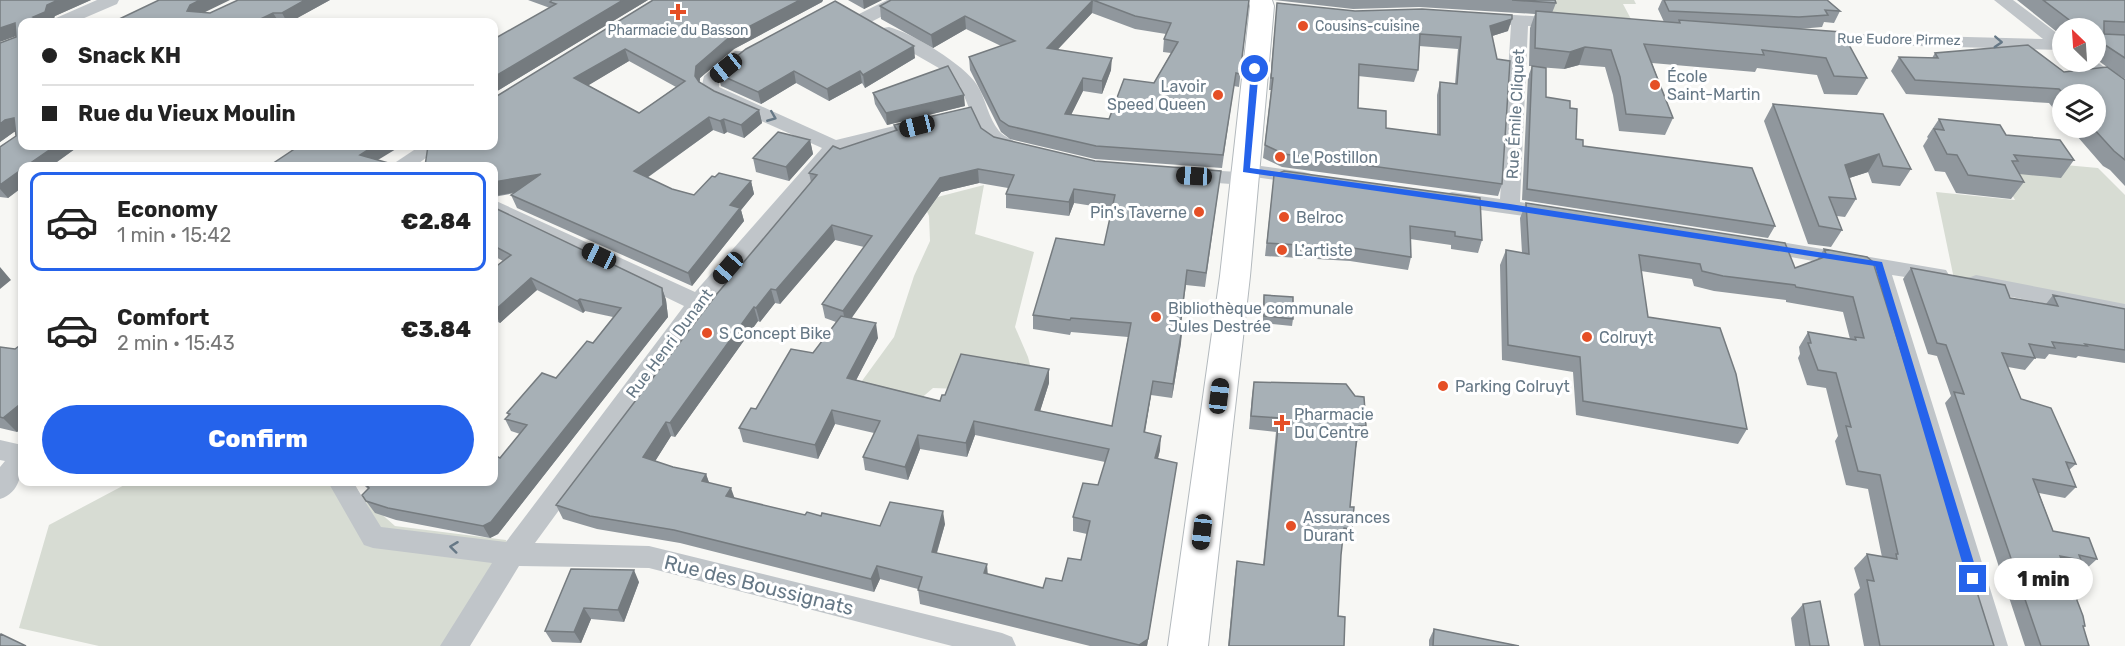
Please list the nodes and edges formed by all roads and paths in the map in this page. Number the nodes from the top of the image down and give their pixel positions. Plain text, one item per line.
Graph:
1 (111, 0) edge
2 (900, 0) edge
3 (2002, 0) edge
4 (1261, 3) edge
5 (846, 8) edge
6 (1466, 17) edge
7 (71, 18) edge
8 (865, 18) junction
9 (1520, 21) junction
10 (1579, 23) edge
11 (2052, 36) edge
12 (1803, 38) edge
13 (2052, 42) edge
14 (760, 45) edge
15 (2099, 72) edge
16 (2125, 91) edge
17 (979, 111) junction
18 (833, 147) junction
19 (427, 150) edge
20 (1031, 154) edge
21 (412, 162) edge
22 (1171, 174) edge
23 (1245, 174) junction
24 (1328, 181) edge
25 (1433, 196) edge
26 (1510, 207) junction
27 (498, 208) edge
28 (1578, 217) edge
29 (1738, 242) edge
30 (1878, 264) junction
31 (698, 303) junction
32 (2125, 312) edge
33 (0, 450) edge
34 (18, 457) edge
35 (18, 463) edge
36 (342, 486) edge
37 (0, 489) edge
38 (512, 554) junction
39 (454, 646) edge
40 (1002, 646) edge
41 (1188, 646) edge
42 (1994, 646) edge

1 - 7 street
2 - 8 street
3 - 11 street
4 - 23 main road
5 - 8 street
6 - 9 street
8 - 17 street
9 - 10 street
9 - 26 street, Rue Émile Cliquet
12 -> 13 street, Rue Eudore Pirmez
14 -> 18 street
15 - 16 street
17 - 18 street
17 - 20 street
18 - 31 street, Rue Henri Dunant
19 - 21 street
22 - 23 street
23 - 24 street
23 - 41 main road
25 - 26 street
26 - 28 street
27 - 31 street
29 - 30 street
30 - 32 street
30 - 42 street
31 - 38 street, Rue Henri Dunant
33 - 34 street
35 - 37 street
38 -> 36 street, Rue des Boussignats
38 - 39 street, Rue Henri Dunant
38 - 40 street, Rue des Boussignats

